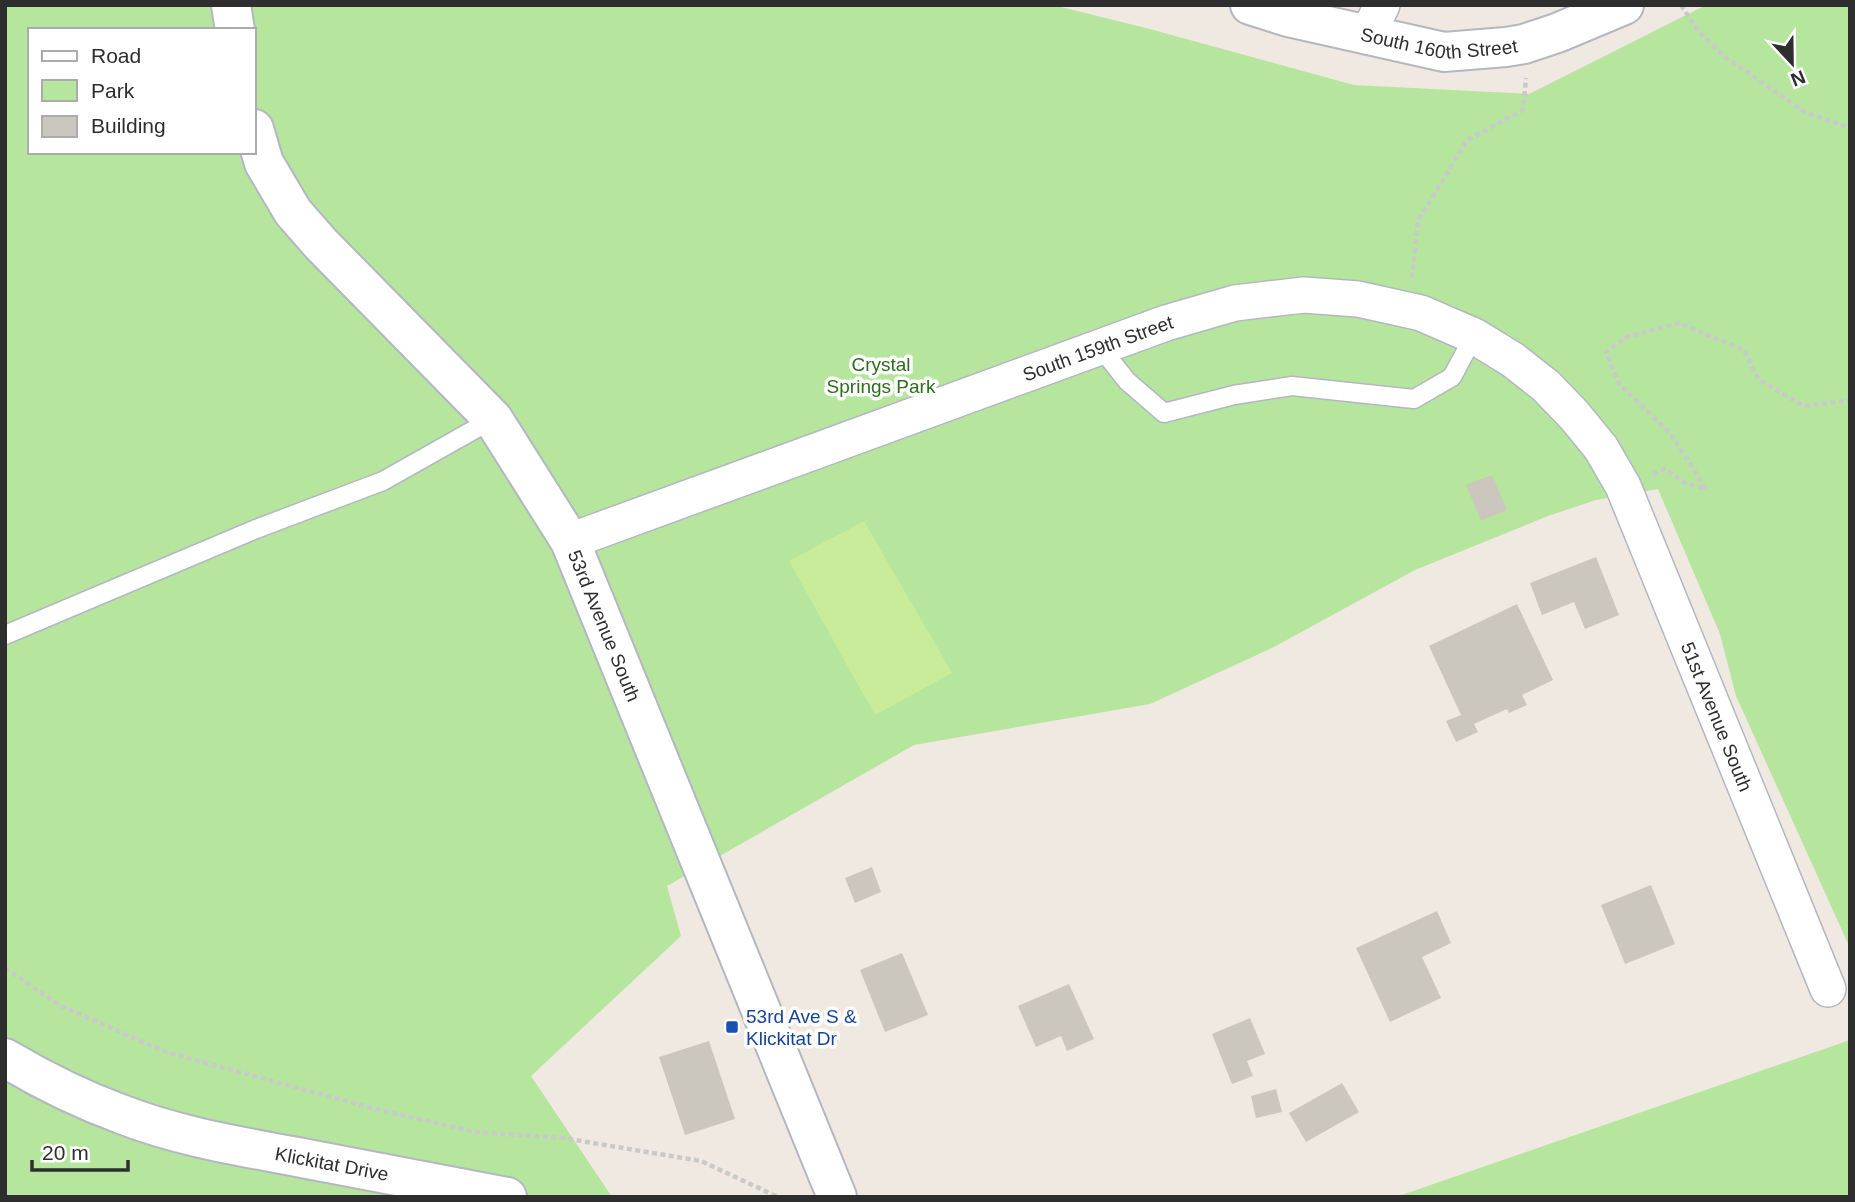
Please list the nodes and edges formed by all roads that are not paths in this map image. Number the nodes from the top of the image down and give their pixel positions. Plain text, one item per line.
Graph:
1 (231, 5) edge
2 (1250, 5) edge
3 (1624, 5) edge
4 (1375, 21) edge
5 (234, 28) edge
6 (256, 135) edge
7 (1474, 336) junction
8 (1100, 347) junction
9 (493, 419) junction
10 (1601, 448) joint
11 (570, 541) junction
12 (5, 635) edge
13 (1828, 989) dead end
14 (5, 1058) edge
15 (507, 1197) edge
16 (837, 1197) edge

1 - 5 street
2 - 4 street, South 160th Street
3 - 4 street, South 160th Street
6 - 9 street, 53rd Avenue South
7 - 8 street, South 159th Street
7 - 8 lane
7 - 10 street, South 159th Street
8 - 11 street, South 159th Street
9 - 11 street, 53rd Avenue South
9 - 12 lane
10 - 13 street, 51st Avenue South
11 - 16 street, 53rd Avenue South
14 - 15 street, Klickitat Drive

